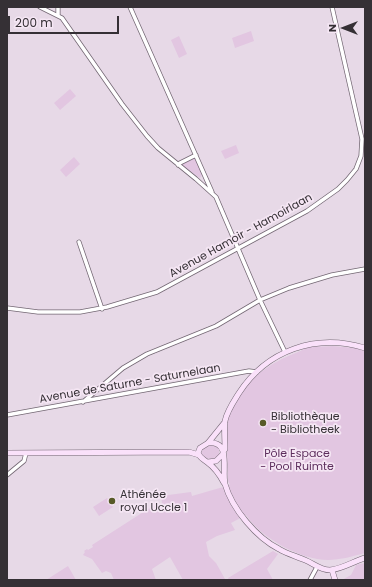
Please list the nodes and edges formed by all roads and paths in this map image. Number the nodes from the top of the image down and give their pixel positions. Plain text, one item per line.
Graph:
1 (40, 7) edge
2 (58, 7) edge
3 (130, 7) edge
4 (332, 7) edge
5 (58, 15) junction
6 (361, 131) junction
7 (365, 133) edge
8 (196, 155) junction
9 (178, 165) junction
10 (202, 180) junction
11 (212, 193) junction
12 (79, 242) dead end
13 (238, 248) junction
14 (365, 269) edge
15 (260, 300) junction
16 (7, 308) edge
17 (102, 309) junction
18 (365, 348) edge
19 (285, 352) junction
20 (257, 372) junction
21 (83, 402) junction
22 (7, 415) edge
23 (225, 422) junction
24 (208, 443) junction
25 (199, 449) junction
26 (189, 452) junction
27 (7, 453) edge
28 (26, 453) junction
29 (223, 453) junction
30 (199, 455) junction
31 (208, 462) junction
32 (7, 475) edge
33 (226, 485) junction
34 (365, 558) edge
35 (317, 567) junction
36 (332, 570) junction
37 (310, 580) edge
38 (334, 580) edge

1 - 5 street
2 - 5 street
3 - 8 street
4 - 6 street, Avenue Hamoir - Hamoirlaan
5 - 9 street
6 - 7 street
6 - 13 street, Avenue Hamoir - Hamoirlaan
8 - 9 street
8 - 10 street
9 - 10 street
10 - 11 street
10 - 11 street
11 - 13 street
12 - 17 street
13 - 15 street
13 - 17 street, Avenue Hamoir - Hamoirlaan
14 - 15 street
15 - 19 street
15 - 21 street
16 - 17 street, Avenue Hamoir - Hamoirlaan
18 - 19 street
19 - 20 street
20 - 21 street, Avenue de Saturne - Saturnelaan
20 - 23 street
21 - 22 street, Avenue de Saturne - Saturnelaan
23 - 24 street
23 - 29 street
24 - 25 street
24 - 29 street
25 - 26 street
25 - 30 street
26 - 28 street
26 - 30 street
27 - 28 street
28 - 32 street
29 - 31 street
29 - 33 street
30 - 31 street
31 - 33 street
33 - 35 street
34 - 36 street
35 - 36 street
35 - 37 street
36 - 38 street

